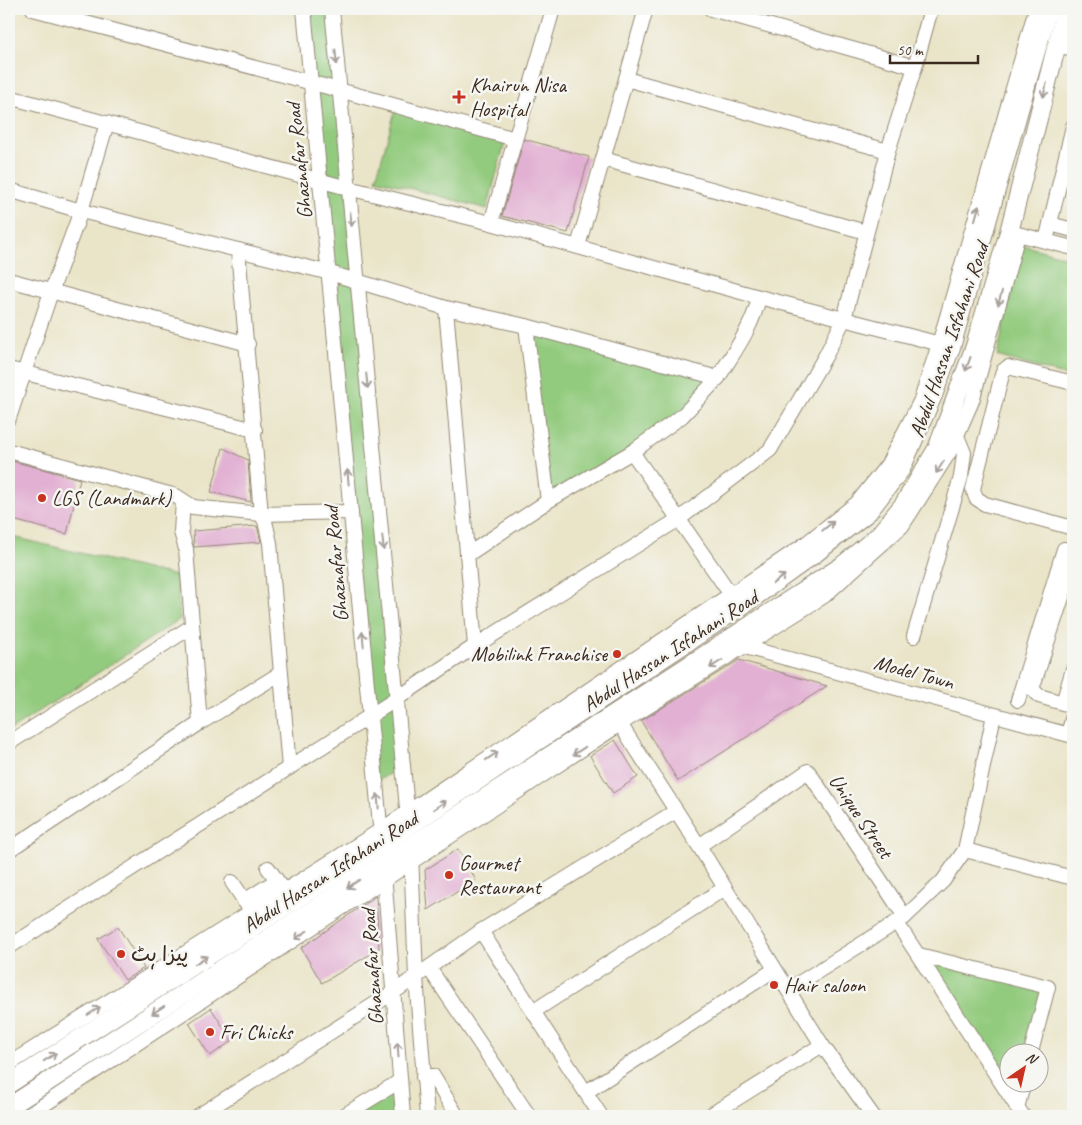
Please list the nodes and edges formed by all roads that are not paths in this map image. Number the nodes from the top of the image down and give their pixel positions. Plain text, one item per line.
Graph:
1 (33, 9) edge
2 (304, 9) edge
3 (332, 9) edge
4 (553, 9) edge
5 (646, 9) edge
6 (711, 9) edge
7 (930, 9) edge
8 (1036, 9) edge
9 (1048, 9) edge
10 (1066, 9) edge
11 (1065, 47) edge
12 (915, 67) junction
13 (626, 79) junction
14 (311, 83) junction
15 (339, 90) junction
16 (9, 96) edge
17 (107, 123) junction
18 (1073, 126) edge
19 (515, 139) junction
20 (888, 152) junction
21 (603, 159) junction
22 (321, 181) junction
23 (348, 188) junction
24 (9, 190) edge
25 (81, 211) junction
26 (491, 223) junction
27 (1050, 224) junction
28 (1073, 230) edge
29 (866, 232) junction
30 (1014, 233) junction
31 (1046, 241) junction
32 (578, 246) junction
33 (1073, 248) edge
34 (238, 250) junction
35 (330, 273) junction
36 (9, 280) edge
37 (358, 282) junction
38 (51, 292) junction
39 (759, 297) junction
40 (446, 308) junction
41 (844, 319) junction
42 (526, 326) junction
43 (248, 344) junction
44 (945, 346) junction
45 (9, 369) edge
46 (24, 374) junction
47 (718, 378) junction
48 (1073, 383) edge
49 (9, 418) edge
50 (255, 430) junction
51 (957, 436) junction
52 (9, 452) edge
53 (632, 452) junction
54 (964, 453) junction
55 (982, 454) junction
56 (182, 501) junction
57 (548, 501) junction
58 (352, 512) junction
59 (261, 514) junction
60 (680, 519) junction
61 (1073, 528) edge
62 (1073, 552) edge
63 (467, 555) junction
64 (1073, 564) edge
65 (735, 601) junction
66 (191, 627) junction
67 (914, 636) dead end
68 (475, 646) junction
69 (745, 647) junction
70 (1073, 669) edge
71 (281, 673) junction
72 (398, 698) junction
73 (1018, 700) dead end
74 (1068, 705) edge
75 (994, 714) junction
76 (370, 715) junction
77 (1073, 716) edge
78 (617, 719) junction
79 (200, 723) junction
80 (1071, 735) edge
81 (9, 743) edge
82 (289, 768) junction
83 (676, 811) junction
84 (408, 819) junction
85 (382, 837) junction
86 (11, 844) edge
87 (698, 846) junction
88 (965, 850) junction
89 (411, 853) junction
90 (268, 868) dead end
91 (384, 872) junction
92 (1073, 878) edge
93 (232, 882) dead end
94 (725, 888) junction
95 (284, 891) junction
96 (252, 912) junction
97 (901, 920) junction
98 (481, 931) junction
99 (9, 947) edge
100 (919, 955) junction
101 (429, 968) junction
102 (774, 970) junction
103 (416, 977) junction
104 (788, 990) junction
105 (394, 992) junction
106 (534, 1011) junction
107 (1034, 1042) edge
108 (822, 1045) junction
109 (9, 1064) edge
110 (423, 1077) junction
111 (400, 1080) junction
112 (9, 1084) edge
113 (586, 1092) junction
114 (1023, 1092) edge
115 (9, 1107) edge
116 (1020, 1112) edge
117 (870, 1115) edge
118 (27, 1116) edge
119 (198, 1116) edge
120 (343, 1116) edge
121 (403, 1116) edge
122 (427, 1116) edge
123 (457, 1116) edge
124 (529, 1116) edge
125 (601, 1116) edge
126 (709, 1116) edge

1 - 14 street
2 - 14 street, Ghaznafar Road
3 -> 15 street, Ghaznafar Road
4 - 19 street
5 - 13 street
6 - 12 street
7 - 12 street
44 -> 8 street
9 - 44 main road, Abdul Hassan Isfahani Road
10 - 11 main road, Abdul Hassan Isfahani Road
11 -> 30 main road, Abdul Hassan Isfahani Road
12 - 20 street
13 - 20 street
13 - 21 street
14 - 15 street
14 - 22 street, Ghaznafar Road
15 - 19 street
15 - 23 street, Ghaznafar Road
16 - 17 street
17 - 22 street
17 - 25 street
18 - 27 street
19 - 26 street
20 - 29 street
21 - 29 street
21 - 32 street
22 - 23 street
22 - 35 street, Ghaznafar Road
23 - 26 street
23 -> 37 street, Ghaznafar Road
24 - 25 street
25 - 34 street
25 - 38 street
26 - 32 street
27 - 28 street
27 - 31 street
29 - 41 street
30 - 31 street
30 -> 51 street
30 -> 78 main road, Abdul Hassan Isfahani Road
31 - 33 street
32 - 39 street
34 - 35 street
34 - 43 street
35 - 37 street
58 -> 35 street, Ghaznafar Road
36 - 38 street
37 - 40 street
37 -> 72 street, Ghaznafar Road
38 - 43 street
38 - 46 street
39 - 41 street
39 - 47 street
40 - 42 street
40 - 63 street
41 - 44 street
41 - 60 street
42 - 47 street
42 - 57 street
43 - 50 street
65 -> 44 main road, Abdul Hassan Isfahani Road
45 - 46 street
46 - 49 street
46 - 50 street
47 - 53 street
48 - 55 street
50 - 59 street
51 - 54 street
51 -> 69 street
52 - 56 street
53 - 57 street
53 - 60 street
54 - 55 street
54 - 67 street
55 - 61 street
56 - 59 street
56 - 66 street
57 - 63 street
58 - 59 street
76 -> 58 street, Ghaznafar Road
59 - 71 street
60 - 65 street
60 - 68 street
62 - 73 street
63 - 68 street
64 - 74 street
84 -> 65 main road, Abdul Hassan Isfahani Road
66 - 79 street
66 - 81 street
68 - 72 street
69 - 75 street, Model Town
69 -> 78 street
70 - 74 street
71 - 79 street
71 - 82 street
72 - 76 street
72 - 84 street, Ghaznafar Road
75 - 80 street, Model Town
75 - 88 street
76 - 82 street
85 -> 76 street, Ghaznafar Road
77 - 80 street
78 - 83 street
78 -> 89 main road, Abdul Hassan Isfahani Road
79 - 86 street
82 - 99 street
83 - 87 street
83 - 98 street
84 - 85 main road, Abdul Hassan Isfahani Road
84 - 89 street, Ghaznafar Road
85 - 91 street, Ghaznafar Road
85 - 95 main road, Abdul Hassan Isfahani Road
87 - 94 street
87 - 97 street, Unique Street
88 - 92 street
88 - 97 street
89 - 91 main road, Abdul Hassan Isfahani Road
89 - 103 street, Ghaznafar Road
90 - 95 street
91 - 105 street, Ghaznafar Road
91 -> 115 main road, Abdul Hassan Isfahani Road
91 -> 118 street
93 - 96 street
94 - 102 street
94 - 106 street
95 - 96 main road, Abdul Hassan Isfahani Road
95 - 96 street
109 -> 96 street
112 -> 96 main road, Abdul Hassan Isfahani Road
97 - 100 street
97 - 104 street
98 - 101 street
98 - 106 street
100 - 107 street
100 - 116 street
101 - 103 street
101 - 124 street
102 - 104 street
102 - 113 street
103 - 105 street
103 - 110 street, Ghaznafar Road
104 - 108 street
111 -> 105 street, Ghaznafar Road
105 - 119 street
106 - 113 street
108 - 117 street
108 - 126 street
110 - 122 street, Ghaznafar Road
110 - 123 street
111 - 120 street
111 - 121 street, Ghaznafar Road
113 - 125 street
114 - 116 street

